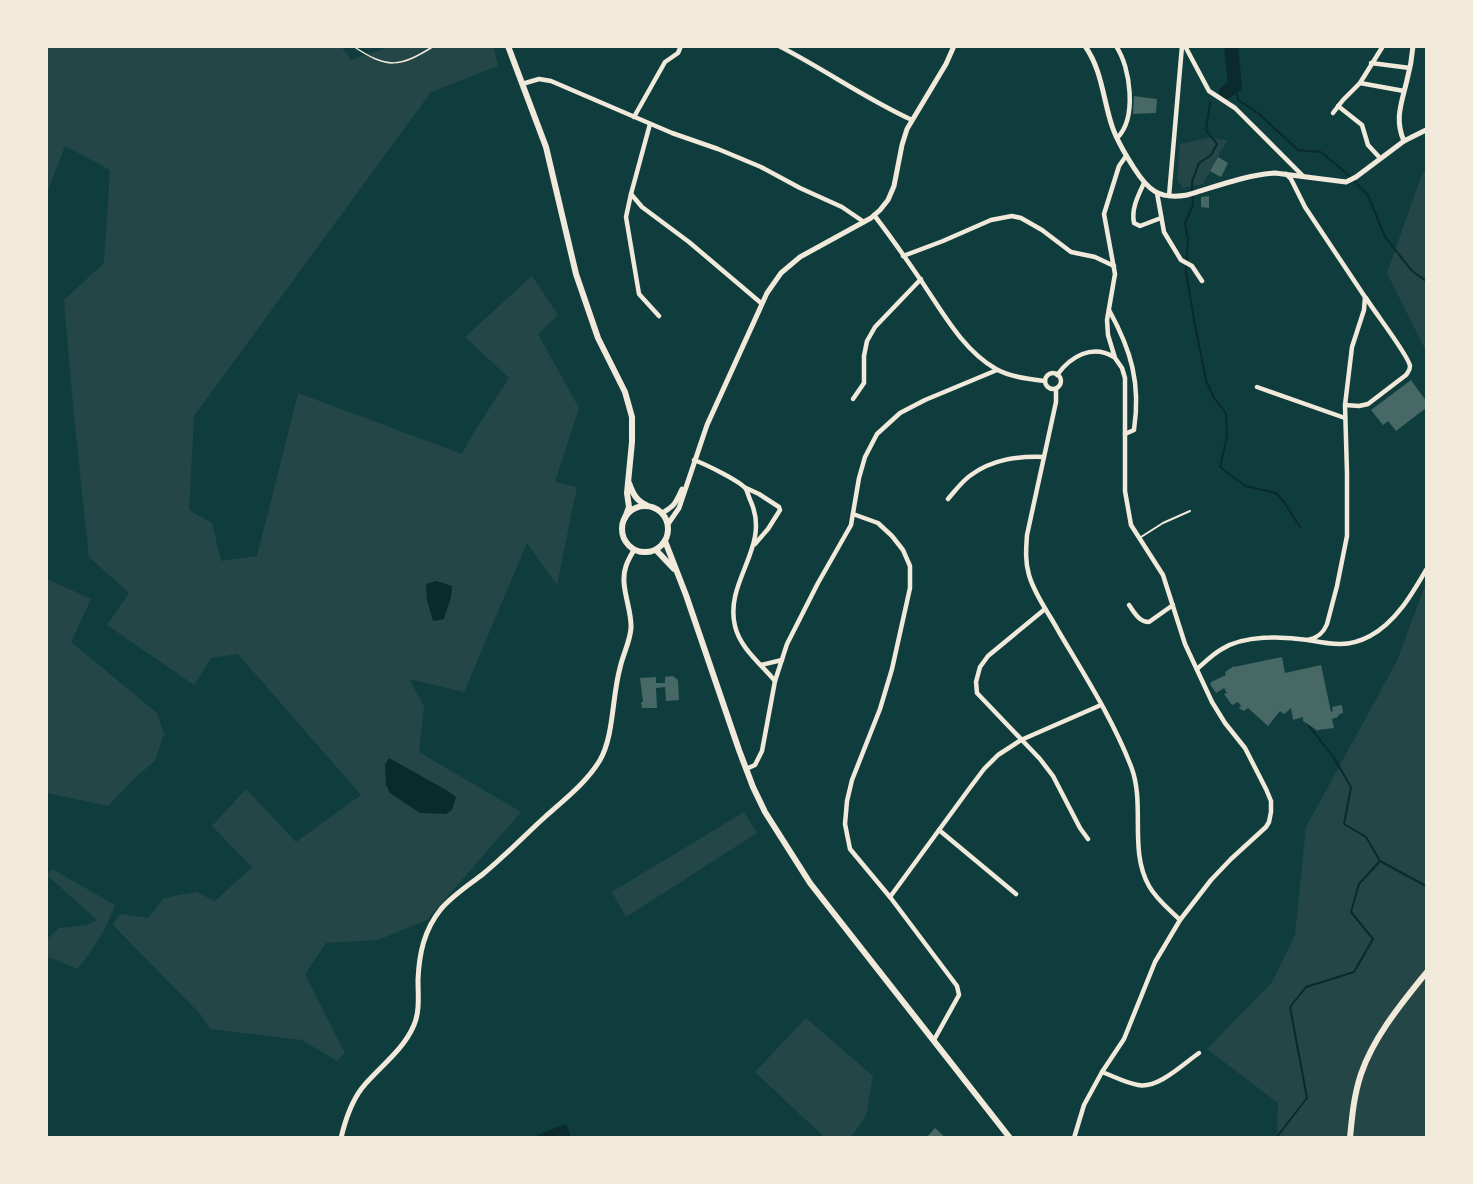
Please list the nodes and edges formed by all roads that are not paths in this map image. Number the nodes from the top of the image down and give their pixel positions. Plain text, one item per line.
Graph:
1 (508, 46) edge
2 (681, 46) edge
3 (779, 46) edge
4 (954, 46) edge
5 (1085, 46) edge
6 (1124, 46) edge
7 (1184, 46) edge
8 (1383, 46) edge
9 (1413, 46) edge
10 (1118, 49) edge
11 (1371, 63) junction
12 (1410, 68) junction
13 (1360, 83) junction
14 (522, 84) junction
15 (1404, 91) junction
16 (1338, 106) junction
17 (1333, 113) dead end
18 (634, 117) junction
19 (912, 120) junction
20 (650, 124) junction
21 (1426, 130) edge
22 (1117, 138) junction
23 (1404, 141) junction
24 (1126, 156) junction
25 (1380, 158) junction
26 (1286, 174) junction
27 (1303, 176) junction
28 (1144, 183) junction
29 (1157, 193) junction
30 (631, 194) junction
31 (1169, 196) junction
32 (874, 215) junction
33 (1161, 218) junction
34 (864, 222) junction
35 (903, 255) junction
36 (1114, 266) junction
37 (921, 279) junction
38 (1202, 281) dead end
39 (1365, 297) junction
40 (762, 303) junction
41 (1109, 310) junction
42 (659, 316) dead end
43 (1115, 358) junction
44 (997, 370) junction
45 (1057, 375) junction
46 (1045, 381) junction
47 (1257, 387) dead end
48 (1056, 388) junction
49 (853, 399) dead end
50 (1345, 405) junction
51 (1345, 418) junction
52 (1125, 434) junction
53 (1044, 457) junction
54 (694, 460) junction
55 (691, 468) junction
56 (628, 480) junction
57 (746, 488) junction
58 (948, 499) dead end
59 (647, 506) junction
60 (1190, 511) dead end
61 (662, 513) junction
62 (853, 514) junction
63 (625, 518) junction
64 (668, 524) junction
65 (1138, 538) junction
66 (665, 541) junction
67 (753, 546) junction
68 (634, 550) junction
69 (656, 550) junction
70 (1426, 570) edge
71 (678, 576) junction
72 (1128, 605) dead end
73 (1173, 605) junction
74 (1046, 609) junction
75 (1308, 640) junction
76 (782, 660) junction
77 (761, 665) junction
78 (1197, 669) junction
79 (775, 681) junction
80 (1101, 705) junction
81 (1021, 740) junction
82 (746, 769) junction
83 (939, 830) junction
84 (1088, 839) dead end
85 (1016, 894) dead end
86 (890, 897) junction
87 (1180, 920) junction
88 (1426, 973) edge
89 (934, 1040) junction
90 (1199, 1053) dead end
91 (1102, 1072) junction
92 (341, 1137) edge
93 (1010, 1137) edge
94 (1074, 1137) edge
95 (1350, 1137) edge

1 - 14 main road
2 - 18 street
3 - 19 street
4 - 19 street
5 - 22 street
6 - 10 street
7 - 27 street
7 - 31 street
8 - 11 street
9 - 12 street
10 - 22 street
11 - 12 street
11 - 13 street
12 - 15 street
13 - 15 street
13 - 16 street
14 - 18 street
14 - 56 main road
15 - 23 street
16 - 17 street
16 - 25 street
18 - 20 street
19 - 32 street
20 - 30 street
20 - 34 street
21 - 23 street
22 - 24 street
23 - 25 street
24 - 28 street
24 - 36 street
25 - 27 street
26 - 27 street
26 - 31 street
26 - 39 street
28 - 29 street
28 - 33 street
29 - 31 street
29 - 33 street
30 - 40 street
30 - 42 street
32 - 34 street
32 - 35 street
33 - 38 street
34 - 40 street
35 - 36 street
35 - 37 street
36 - 41 street
37 - 44 street
37 - 49 street
39 - 50 street
39 - 50 street
40 - 54 street
41 - 43 street
41 - 52 street
43 - 45 street
43 - 52 street
44 - 46 street
44 - 62 street
45 - 46 street
45 - 48 street
46 - 48 street
47 - 51 street
48 - 53 street
50 - 51 street
51 - 75 street
52 - 65 street
53 - 58 street
53 - 74 street
54 - 55 street
54 - 57 street
55 - 61 street
55 - 64 street
56 - 59 main road
56 - 63 main road
57 - 67 street
57 - 67 street
59 - 61 main road
59 - 63 main road
60 - 65 lane
61 - 64 main road
62 - 76 street
62 - 86 street
63 - 68 main road
64 - 66 main road
65 - 73 street
66 - 69 main road
66 - 71 main road
67 - 77 street
68 - 69 main road
68 - 92 street
69 - 71 main road
70 - 75 street
71 - 82 main road
72 - 73 street
73 - 78 street
74 - 80 street
74 - 81 street
75 - 78 street
76 - 77 street
76 - 79 street
77 - 79 street
78 - 87 street
79 - 82 street
80 - 81 street
80 - 87 street
81 - 83 street
81 - 84 street
82 - 89 main road
83 - 85 street
83 - 86 street
86 - 89 street
87 - 91 street
88 - 95 main road
89 - 93 main road
90 - 91 street
91 - 94 street

